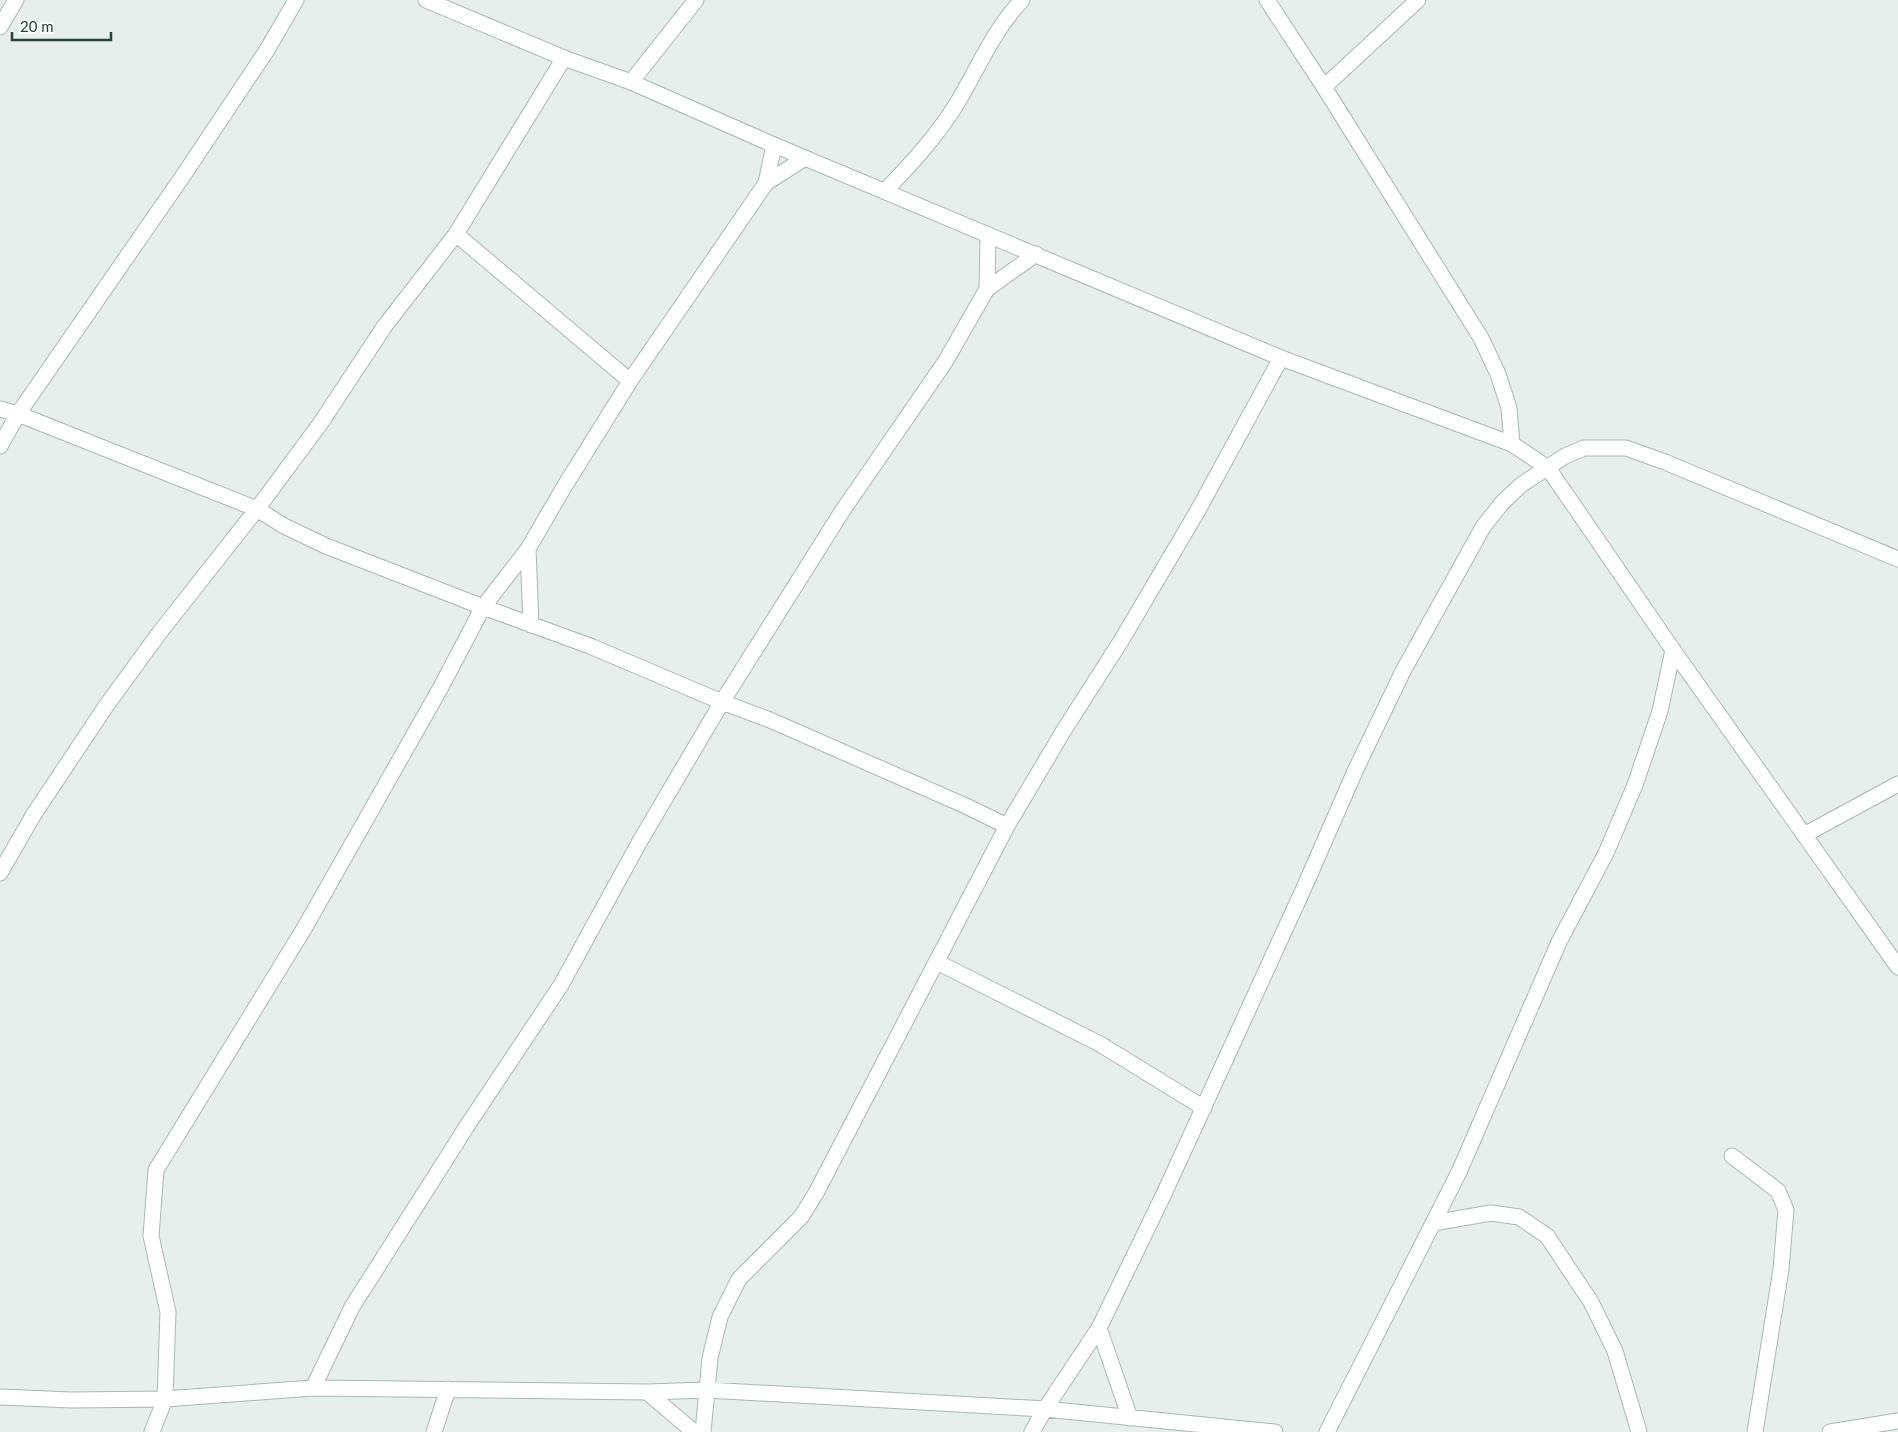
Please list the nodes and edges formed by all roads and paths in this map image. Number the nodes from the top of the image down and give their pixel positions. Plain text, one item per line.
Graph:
1 (16, 0) edge
2 (296, 0) edge
3 (426, 0) edge
4 (696, 0) edge
5 (1022, 0) edge
6 (1267, 0) edge
7 (1418, 0) edge
8 (0, 27) edge
9 (564, 58) junction
10 (631, 82) junction
11 (1324, 87) junction
12 (774, 145) junction
13 (805, 158) junction
14 (766, 183) junction
15 (885, 191) junction
16 (456, 234) junction
17 (988, 234) junction
18 (1036, 254) junction
19 (987, 289) junction
20 (1281, 358) junction
21 (630, 381) junction
22 (0, 409) edge
23 (18, 414) junction
24 (1512, 444) junction
25 (0, 446) edge
26 (1548, 468) junction
27 (257, 509) junction
28 (528, 549) junction
29 (1898, 559) edge
30 (483, 607) junction
31 (531, 625) junction
32 (1673, 650) junction
33 (722, 702) junction
34 (1898, 784) edge
35 (1007, 826) junction
36 (1804, 835) junction
37 (0, 873) edge
38 (936, 962) junction
39 (1898, 967) edge
40 (1204, 1108) junction
41 (1732, 1156) dead end
42 (1433, 1222) junction
43 (1099, 1328) junction
44 (313, 1388) junction
45 (448, 1389) junction
46 (707, 1390) junction
47 (647, 1392) junction
48 (0, 1397) edge
49 (166, 1399) junction
50 (1045, 1409) junction
51 (1130, 1418) junction
52 (1898, 1421) edge
53 (1159, 1426) edge
54 (1215, 1429) edge
55 (152, 1432) edge
56 (434, 1432) edge
57 (694, 1432) edge
58 (703, 1432) edge
59 (1032, 1432) edge
60 (1275, 1432) edge
61 (1327, 1432) edge
62 (1639, 1432) edge
63 (1755, 1432) edge
64 (1830, 1432) edge

1 - 8 street
2 - 23 street
3 - 9 street
4 - 10 street
5 - 15 street
6 - 11 street
7 - 11 street
9 - 10 street
9 - 16 street
10 - 12 street
11 - 24 street
12 - 13 street
12 - 14 street
13 - 14 street
13 - 15 street
14 - 21 street
15 - 17 street
16 - 21 street
16 - 27 street
17 - 18 street
17 - 19 street
18 - 19 street
18 - 20 street
19 - 33 street
20 - 24 street
20 - 35 street
21 - 28 street
22 - 23 street
23 - 25 street
23 - 27 street
24 - 26 street
26 - 29 street
26 - 32 street
26 - 40 street
27 - 30 street
27 - 37 street
28 - 30 street
28 - 31 street
30 - 31 street
30 - 49 street
31 - 33 street
32 - 36 street
32 - 42 street
33 - 35 street
33 - 44 street
34 - 36 street
35 - 38 street
36 - 39 street
38 - 40 street
38 - 46 street
40 - 43 street
41 - 63 street
42 - 61 street
42 - 62 street
43 - 50 street
43 - 51 street
44 - 45 street
44 - 49 street
45 - 47 street
45 - 56 street
46 - 47 street
46 - 50 street
46 - 58 street
47 - 57 street
48 - 49 street
49 - 55 street
50 - 51 street
50 - 59 street
51 - 53 street
52 - 64 street
53 - 54 street
54 - 60 street

